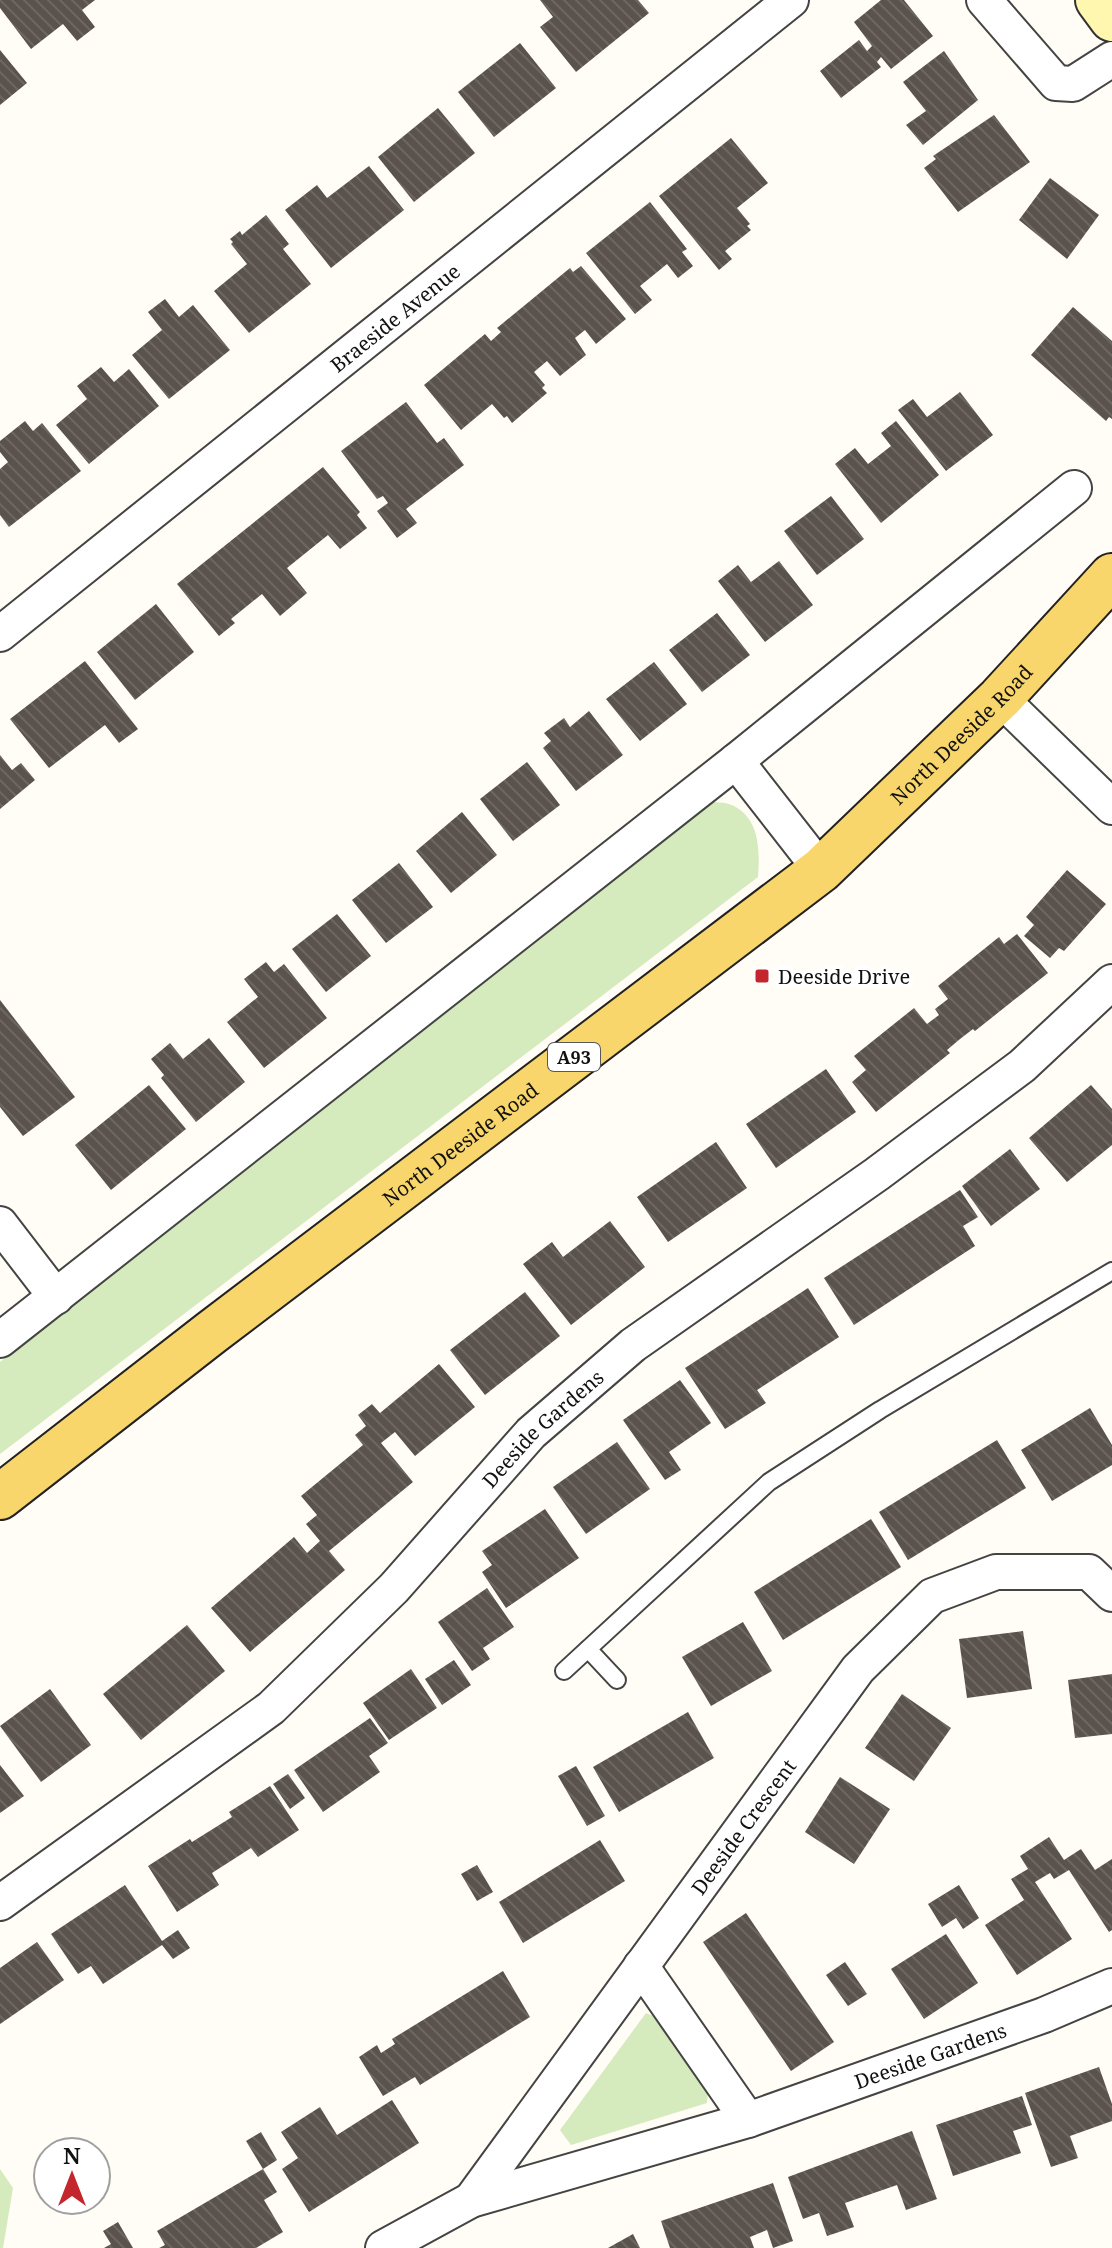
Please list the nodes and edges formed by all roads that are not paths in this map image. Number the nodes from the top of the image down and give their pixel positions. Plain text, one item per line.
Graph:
1 (791, 0) edge
2 (984, 0) edge
3 (1098, 0) edge
4 (1112, 19) edge
5 (1112, 59) edge
6 (1074, 488) dead end
7 (1112, 576) edge
8 (0, 634) edge
9 (1000, 698) junction
10 (736, 761) junction
11 (1112, 807) edge
12 (821, 870) junction
13 (1112, 982) edge
14 (0, 1224) edge
15 (1112, 1271) edge
16 (56, 1297) junction
17 (0, 1340) edge
18 (0, 1497) edge
19 (1104, 1574) edge
20 (588, 1649) junction
21 (564, 1671) dead end
22 (617, 1680) dead end
23 (0, 1903) edge
24 (641, 1966) junction
25 (1112, 1986) edge
26 (748, 2120) junction
27 (471, 2200) junction
28 (383, 2248) edge

1 - 8 street, Braeside Avenue
2 - 5 street
3 - 4 street
6 - 10 street
7 - 9 main road, North Deeside Road / A93
9 - 11 street
9 - 12 main road, North Deeside Road / A93
10 - 12 street
10 - 16 street
12 - 18 main road, North Deeside Road / A93
13 - 23 street, Deeside Gardens
14 - 16 street
15 - 20 lane
16 - 17 street
19 - 24 street, Deeside Crescent
20 - 21 lane
20 - 22 lane
24 - 26 street
24 - 27 street, Deeside Crescent
25 - 26 street, Deeside Gardens
26 - 27 street, Deeside Gardens
27 - 28 street, Deeside Gardens

